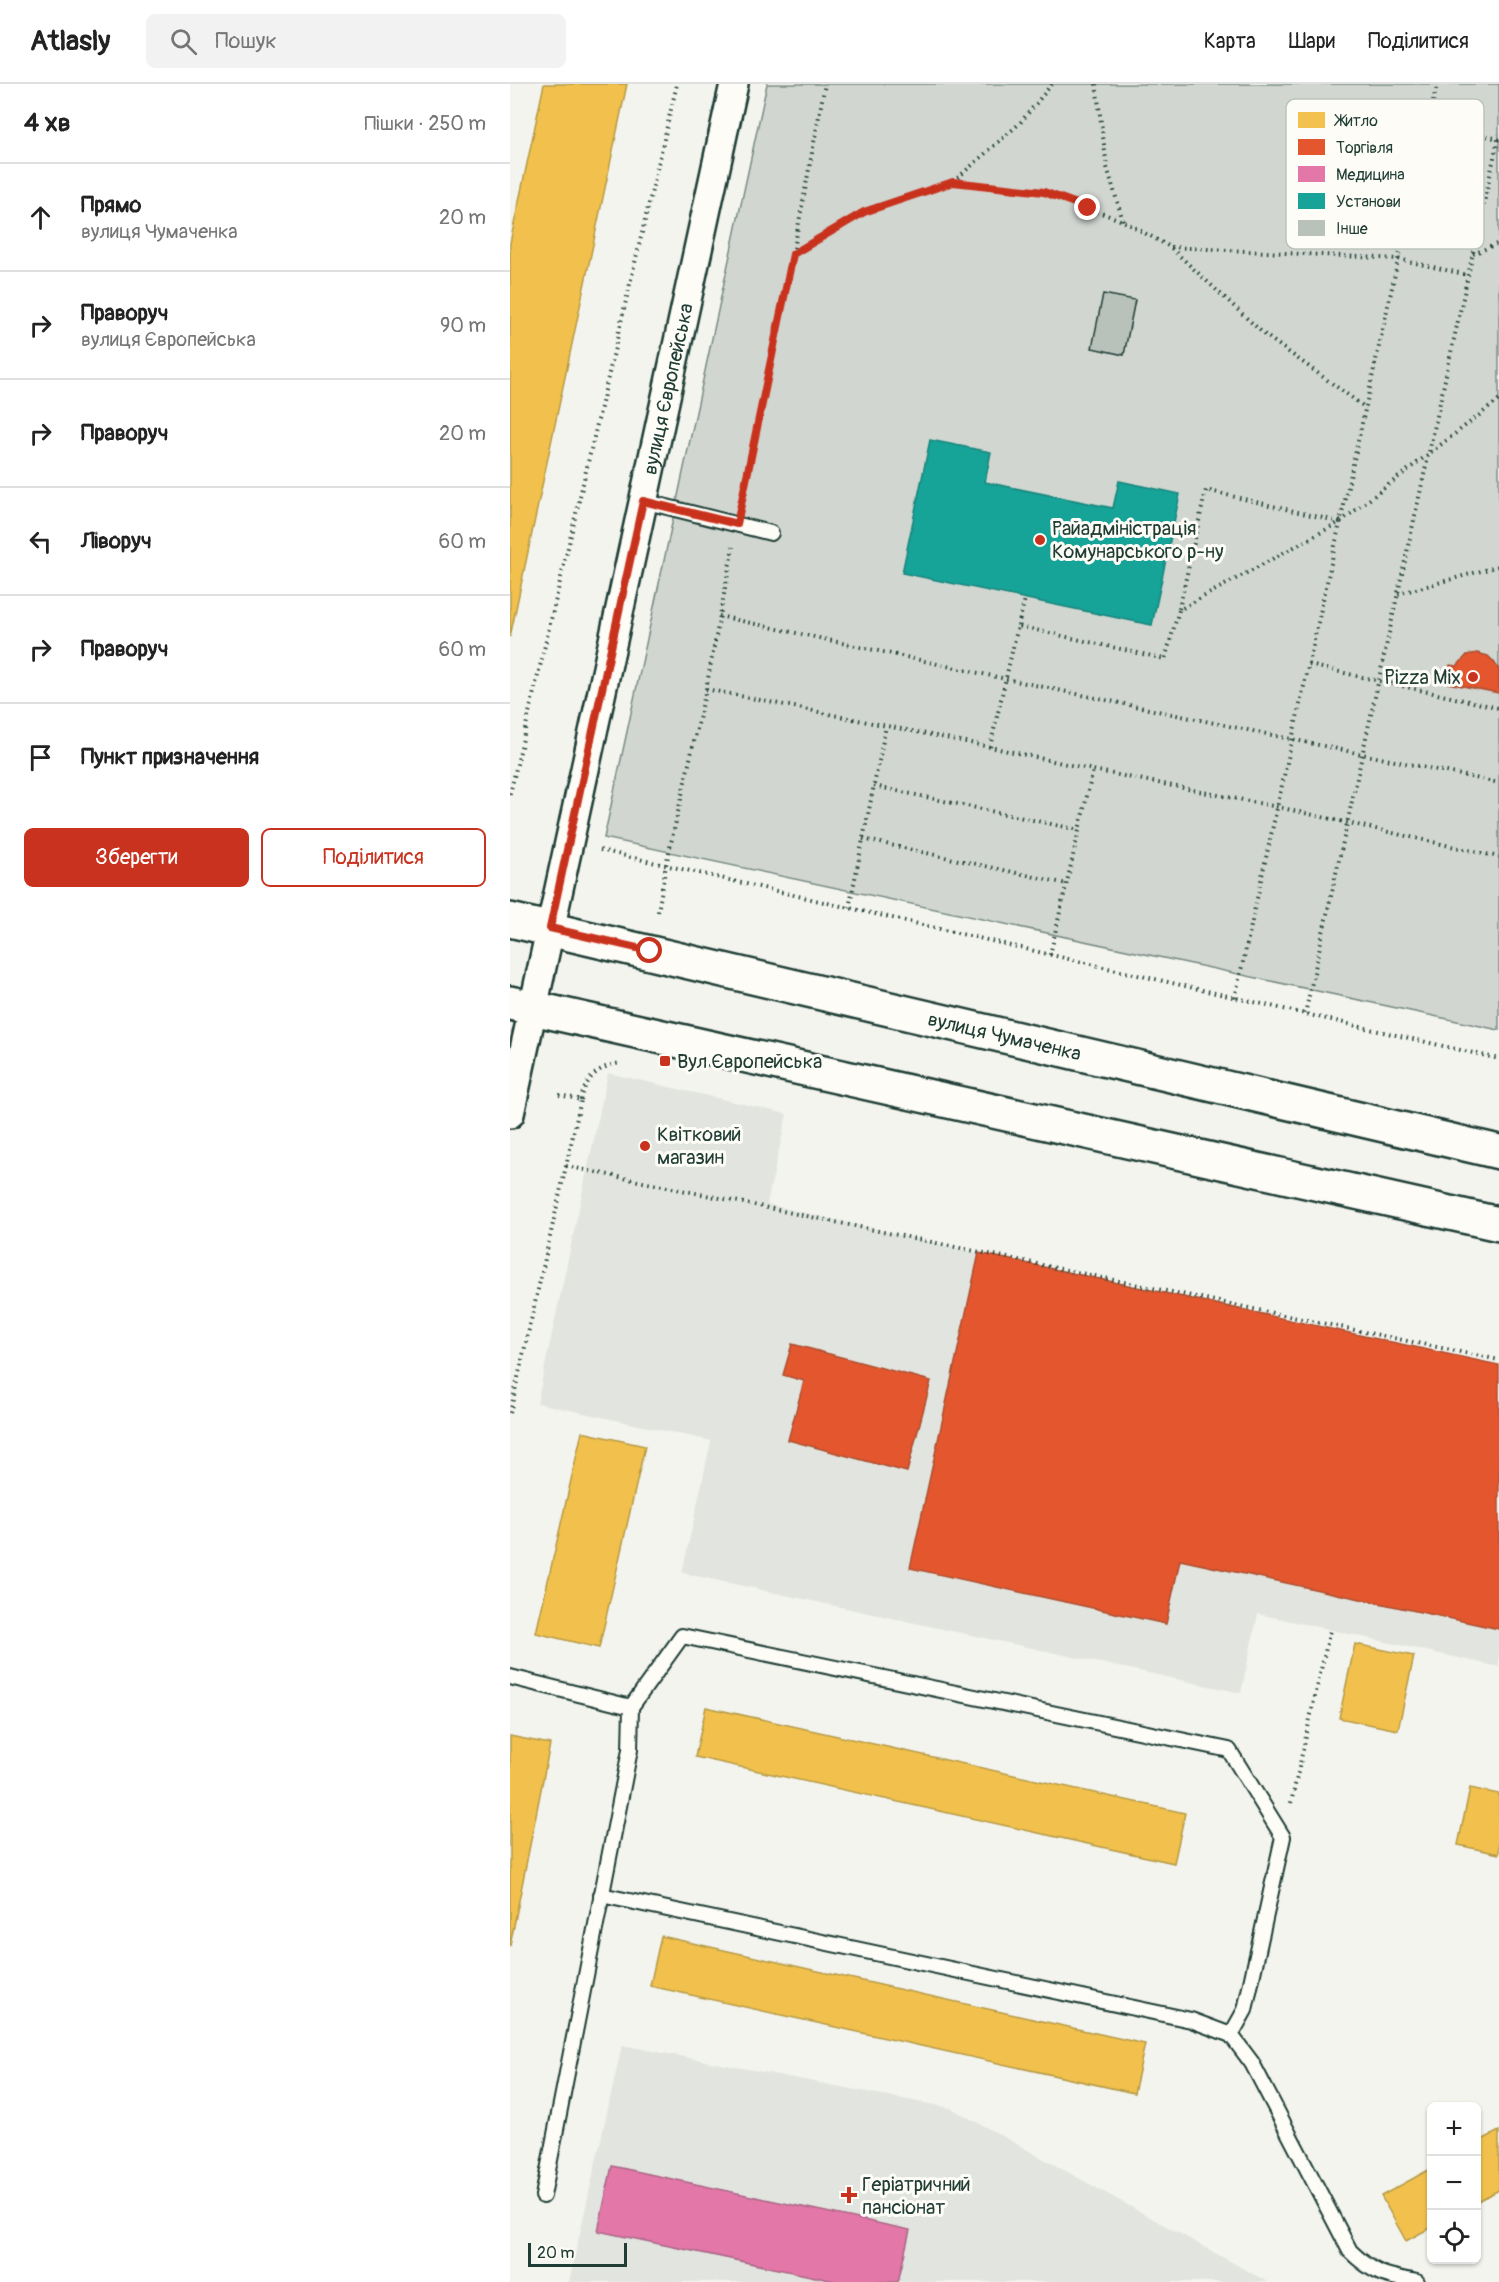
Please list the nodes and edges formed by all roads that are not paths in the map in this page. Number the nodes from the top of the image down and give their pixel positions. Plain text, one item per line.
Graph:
1 (734, 84) edge
2 (643, 501) junction
3 (771, 532) dead end
4 (510, 920) edge
5 (550, 928) junction
6 (522, 1005) edge
7 (510, 1114) edge
8 (1499, 1152) edge
9 (1499, 1224) edge
10 (510, 1677) edge
11 (631, 1707) junction
12 (601, 1895) junction
13 (1231, 2036) junction
14 (543, 2196) dead end
15 (1417, 2282) edge

1 - 2 street, вулиця Європейська
2 - 3 lane
2 - 5 street, вулиця Європейська
4 - 5 street, вулиця Чумаченка
5 - 6 street, вулиця Європейська
5 - 8 street, вулиця Чумаченка
6 - 7 street, вулиця Європейська
6 - 9 street
10 - 11 lane
11 - 12 lane
11 - 13 lane
12 - 13 lane
12 - 14 lane
13 - 15 lane

